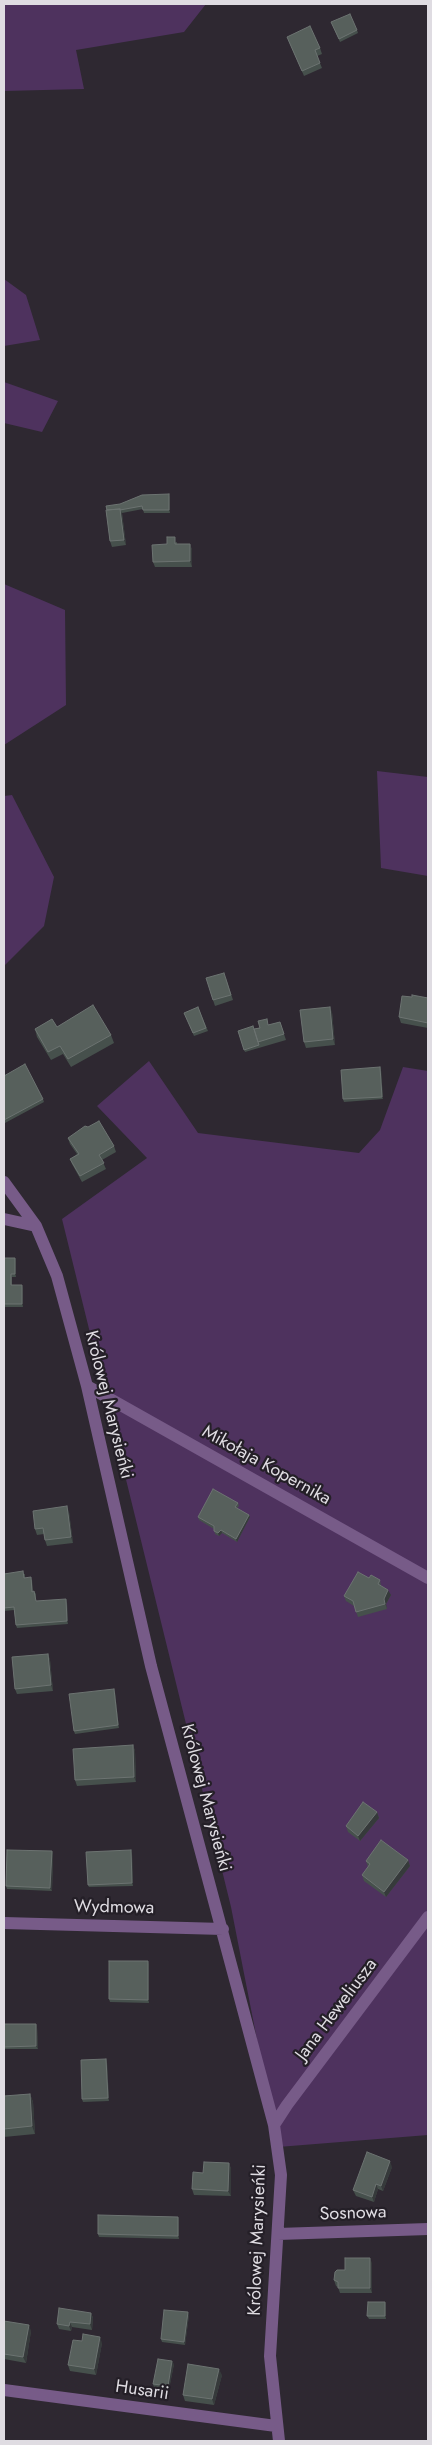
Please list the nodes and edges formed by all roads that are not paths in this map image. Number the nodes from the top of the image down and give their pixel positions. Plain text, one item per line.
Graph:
1 (4, 1182) edge
2 (4, 1219) edge
3 (36, 1226) junction
4 (87, 1386) junction
5 (428, 1578) edge
6 (428, 1917) edge
7 (4, 1923) edge
8 (223, 1929) junction
9 (274, 2125) junction
10 (428, 2229) edge
11 (278, 2234) junction
12 (4, 2390) edge
13 (276, 2426) junction
14 (279, 2441) edge

1 - 3 street, Królowej Marysieńki
2 - 3 street
3 - 4 street, Królowej Marysieńki
4 - 5 street, Mikołaja Kopernika
4 - 8 street, Królowej Marysieńki
6 - 9 street, Jana Heweliusza
7 - 8 street, Wydmowa
8 - 9 street, Królowej Marysieńki
9 - 11 street, Królowej Marysieńki
10 - 11 street, Sosnowa
11 - 13 street, Królowej Marysieńki
12 - 13 street, Husarii
13 - 14 street, Królowej Marysieńki

